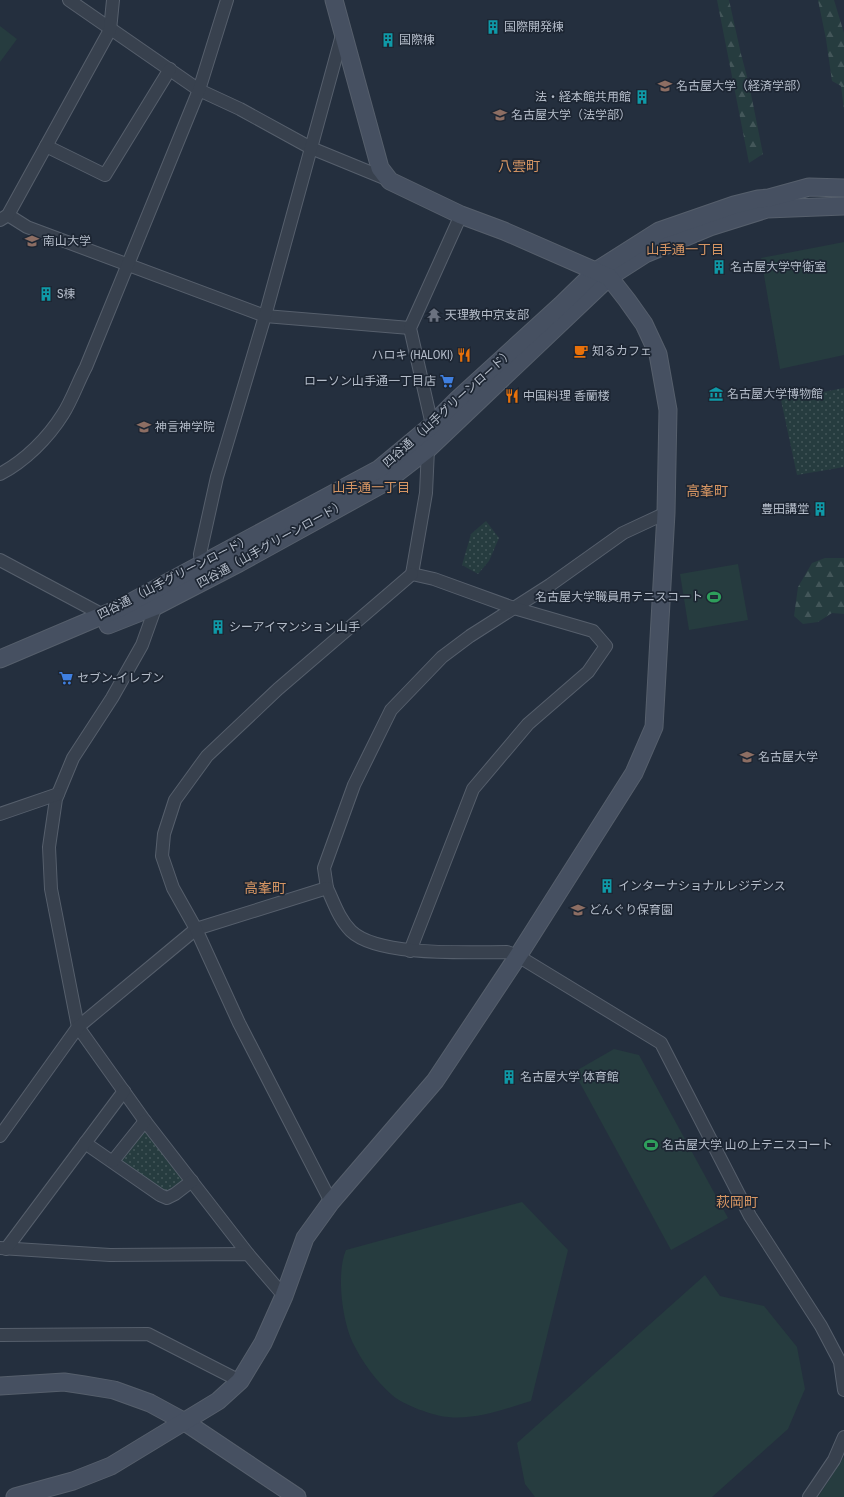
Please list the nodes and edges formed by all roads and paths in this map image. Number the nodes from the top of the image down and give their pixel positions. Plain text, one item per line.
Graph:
1 (69, 0) edge
2 (113, 0) edge
3 (227, 0) edge
4 (334, 0) edge
5 (110, 30) junction
6 (342, 34) junction
7 (170, 70) junction
8 (199, 90) junction
9 (46, 146) junction
10 (311, 148) junction
11 (390, 181) junction
12 (844, 188) edge
13 (844, 206) edge
14 (461, 215) junction
15 (4, 217) edge
16 (128, 265) junction
17 (602, 274) junction
18 (265, 316) junction
19 (410, 328) junction
20 (432, 425) junction
21 (428, 449) junction
22 (0, 474) edge
23 (666, 513) junction
24 (0, 560) edge
25 (201, 564) junction
26 (412, 574) junction
27 (156, 606) junction
28 (514, 608) junction
29 (103, 615) junction
30 (0, 659) edge
31 (0, 670) edge
32 (58, 794) junction
33 (0, 814) edge
34 (328, 888) junction
35 (196, 929) junction
36 (410, 950) junction
37 (518, 956) junction
38 (78, 1027) junction
39 (124, 1091) junction
40 (145, 1120) junction
41 (0, 1136) edge
42 (85, 1144) junction
43 (113, 1161) junction
44 (192, 1181) junction
45 (331, 1202) junction
46 (3, 1249) edge
47 (248, 1254) junction
48 (284, 1296) junction
49 (0, 1335) edge
50 (240, 1381) junction
51 (0, 1386) edge
52 (844, 1390) edge
53 (185, 1422) junction
54 (844, 1437) edge
55 (15, 1497) edge
56 (297, 1497) edge
57 (809, 1497) edge

1 - 5 street
2 - 5 street
3 - 8 street
4 - 6 street
5 - 7 street
5 - 9 street
6 - 10 street
6 - 11 street
7 - 8 street
7 - 9 street
8 - 10 street
8 - 16 street
9 - 15 street
10 - 11 street
10 - 18 street
11 - 14 street
12 - 17 street, 四谷通 （山手グリーンロード）
13 - 17 street, 四谷通（山手グリーンロード）
14 - 17 street
14 - 19 street
15 - 16 street
16 - 18 street
16 - 22 street
17 - 20 street, 四谷通 （山手グリーンロード）
17 - 21 street, 四谷通（山手グリーンロード）
17 - 23 street
18 - 19 street
18 - 25 street
19 - 20 street
20 - 25 street, 四谷通 （山手グリーンロード）
21 - 26 street
21 - 27 street, 四谷通（山手グリーンロード）
23 - 28 street
23 - 37 street
24 - 29 street
25 - 29 street, 四谷通 （山手グリーンロード）
26 - 28 street
26 - 35 street
27 - 31 street, 四谷通（山手グリーンロード）
27 - 32 street
28 - 34 street
28 - 36 street
29 - 30 street, 四谷通 （山手グリーンロード）
32 - 33 street
32 - 38 street
34 - 35 street
34 - 36 street
35 - 38 street
35 - 45 street
36 - 37 street
37 - 45 street
37 - 52 street
38 - 39 street
38 - 41 street
39 - 40 street
39 - 42 street
40 - 43 street
40 - 44 street
42 - 43 street
42 - 46 street
43 - 44 street
44 - 47 street
45 - 48 street
46 - 47 street
47 - 48 street
48 - 50 street
49 - 50 street
50 - 53 street
51 - 53 street
53 - 55 street
53 - 56 street
54 - 57 street

